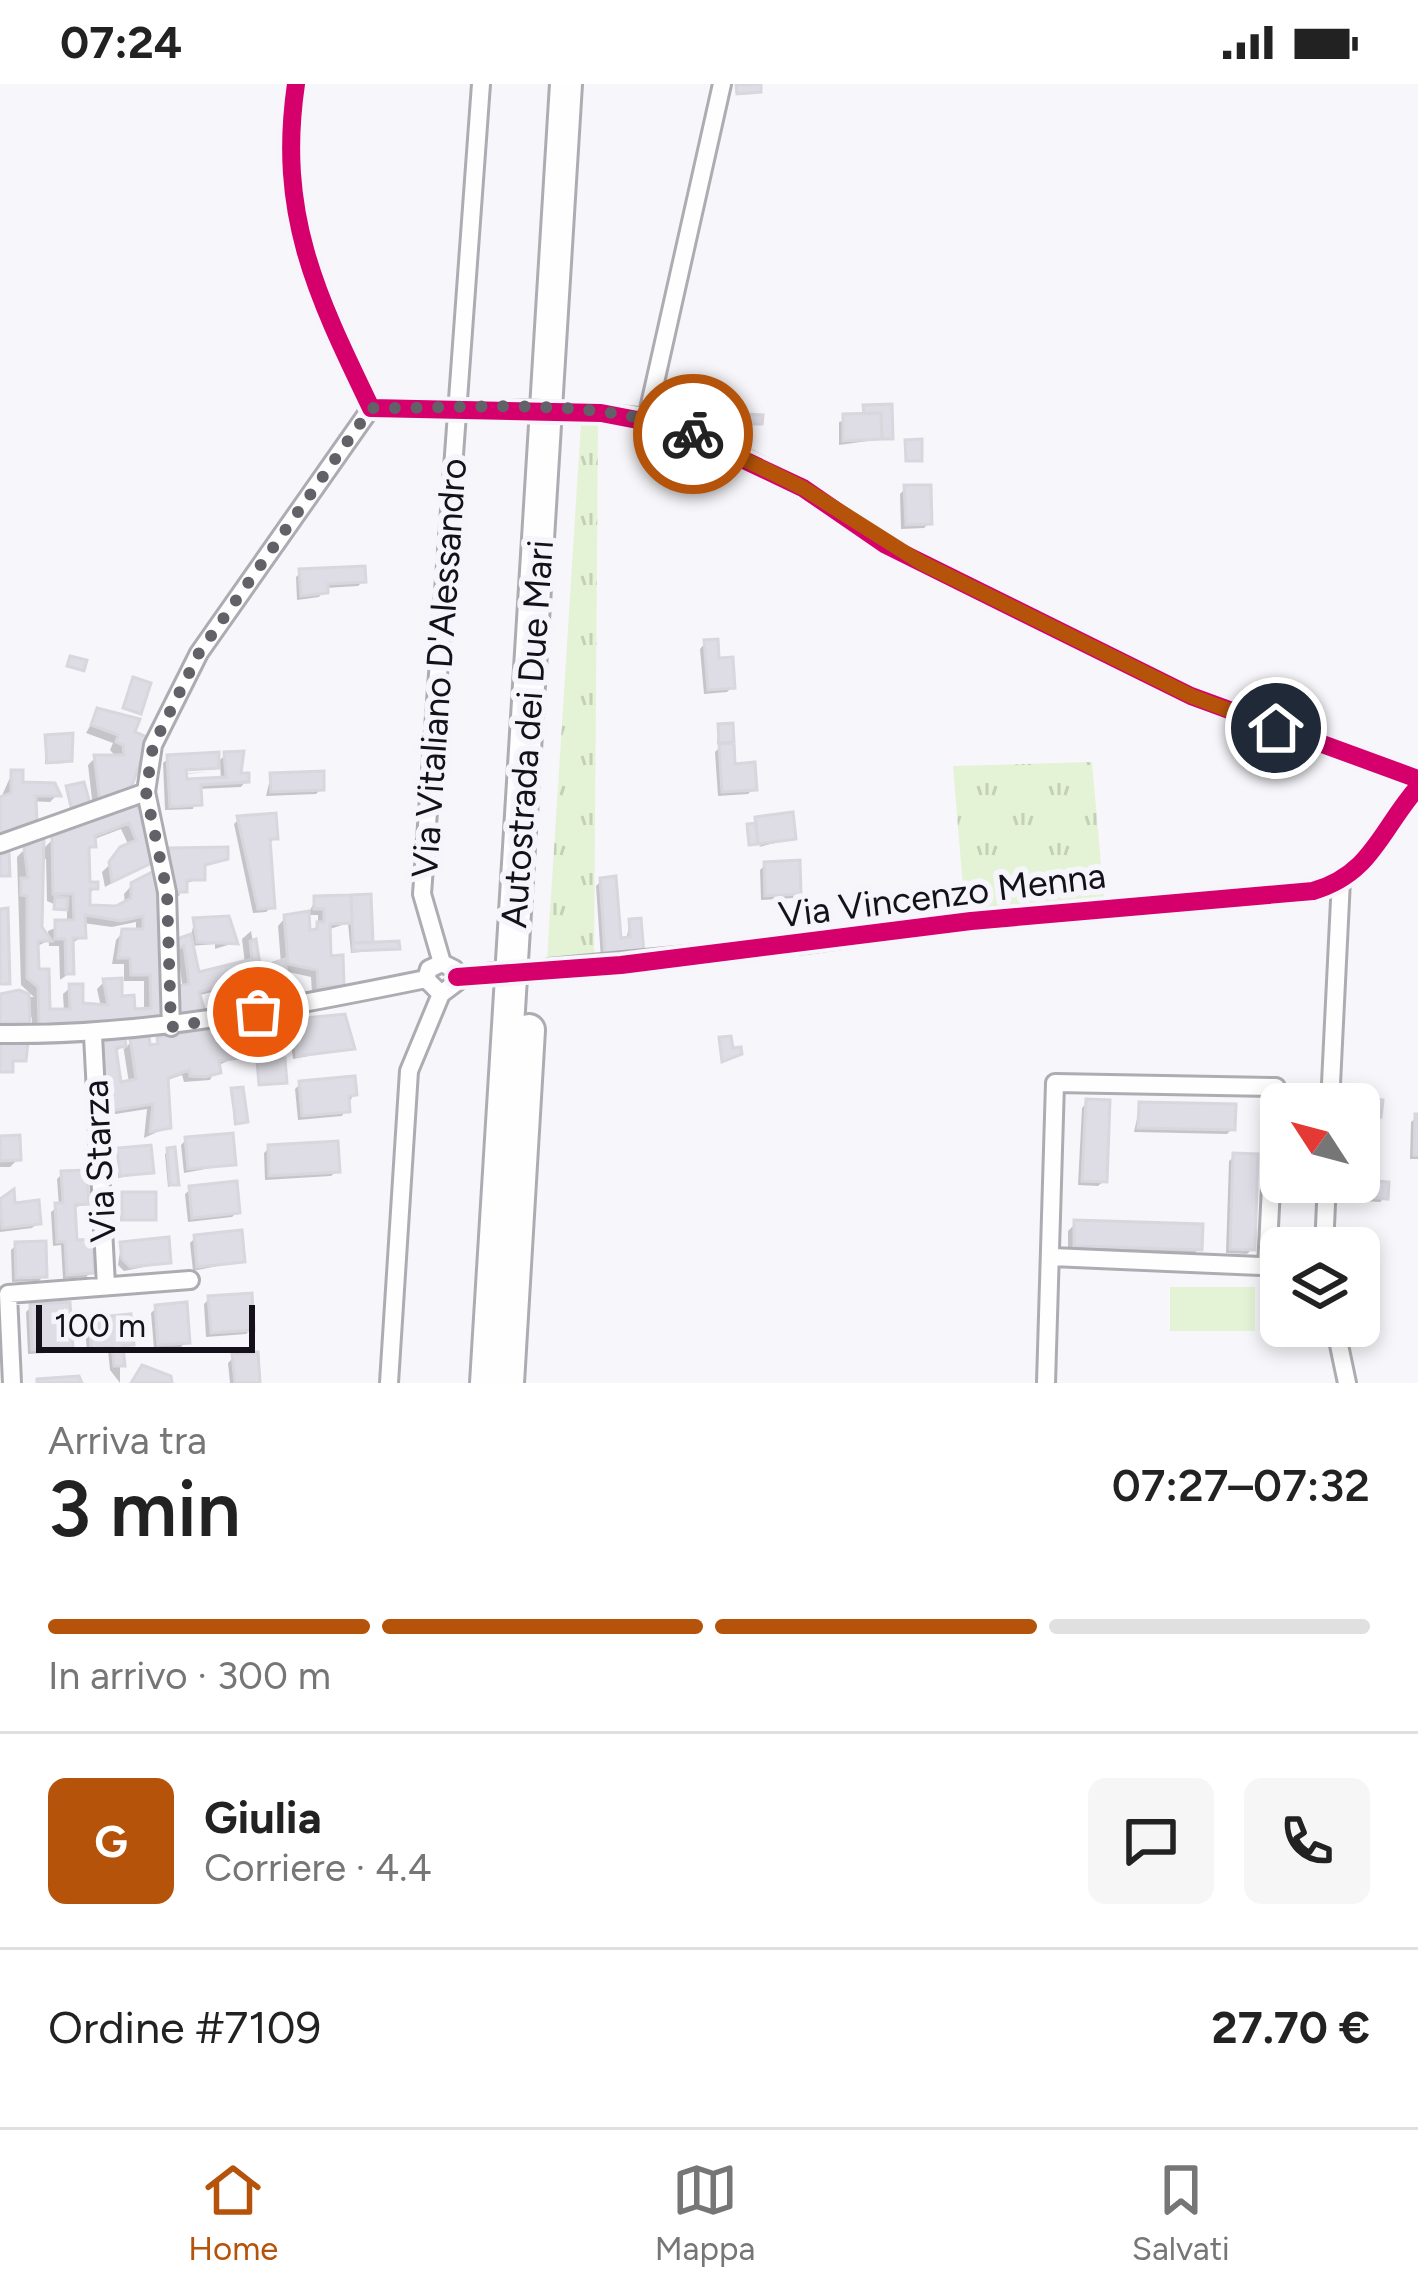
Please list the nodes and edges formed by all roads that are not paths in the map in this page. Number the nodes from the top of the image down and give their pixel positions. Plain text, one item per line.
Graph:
1 (296, 84) edge
2 (481, 84) edge
3 (566, 84) edge
4 (586, 84) edge
5 (722, 84) edge
6 (371, 408) junction
7 (647, 418) junction
8 (1418, 783) edge
9 (146, 792) junction
10 (0, 844) edge
11 (1341, 880) junction
12 (442, 963) junction
13 (549, 968) dead end
14 (495, 972) dead end
15 (457, 977) junction
16 (426, 979) junction
17 (441, 994) junction
18 (171, 1027) junction
19 (0, 1034) edge
20 (93, 1035) junction
21 (1331, 1083) edge
22 (1274, 1227) edge
23 (1052, 1257) junction
24 (1260, 1266) edge
25 (190, 1280) dead end
26 (106, 1286) junction
27 (1339, 1347) edge
28 (12, 1383) edge
29 (389, 1383) edge
30 (486, 1383) edge
31 (508, 1383) edge
32 (1046, 1383) edge
33 (1347, 1383) edge

1 - 6 street
2 - 12 street, Via Vitaliano D'Alessandro
3 - 30 highway, Autostrada dei Due Mari
4 - 31 highway, Autostrada dei Due Mari
5 - 7 street
6 - 7 street, bridge
6 - 9 street
7 - 8 street
8 - 11 street
9 - 10 street
9 - 18 street
11 - 13 street, Via Vincenzo Menna
11 - 21 street
12 - 15 street
12 - 16 street
14 - 15 street
15 - 17 street
16 - 17 street
16 - 18 street
17 - 29 street
18 - 20 street
19 - 20 street
20 - 26 street, Via Starza
22 - 23 street
23 - 24 street
23 - 32 street
25 - 26 street
26 - 28 street
27 - 33 street

